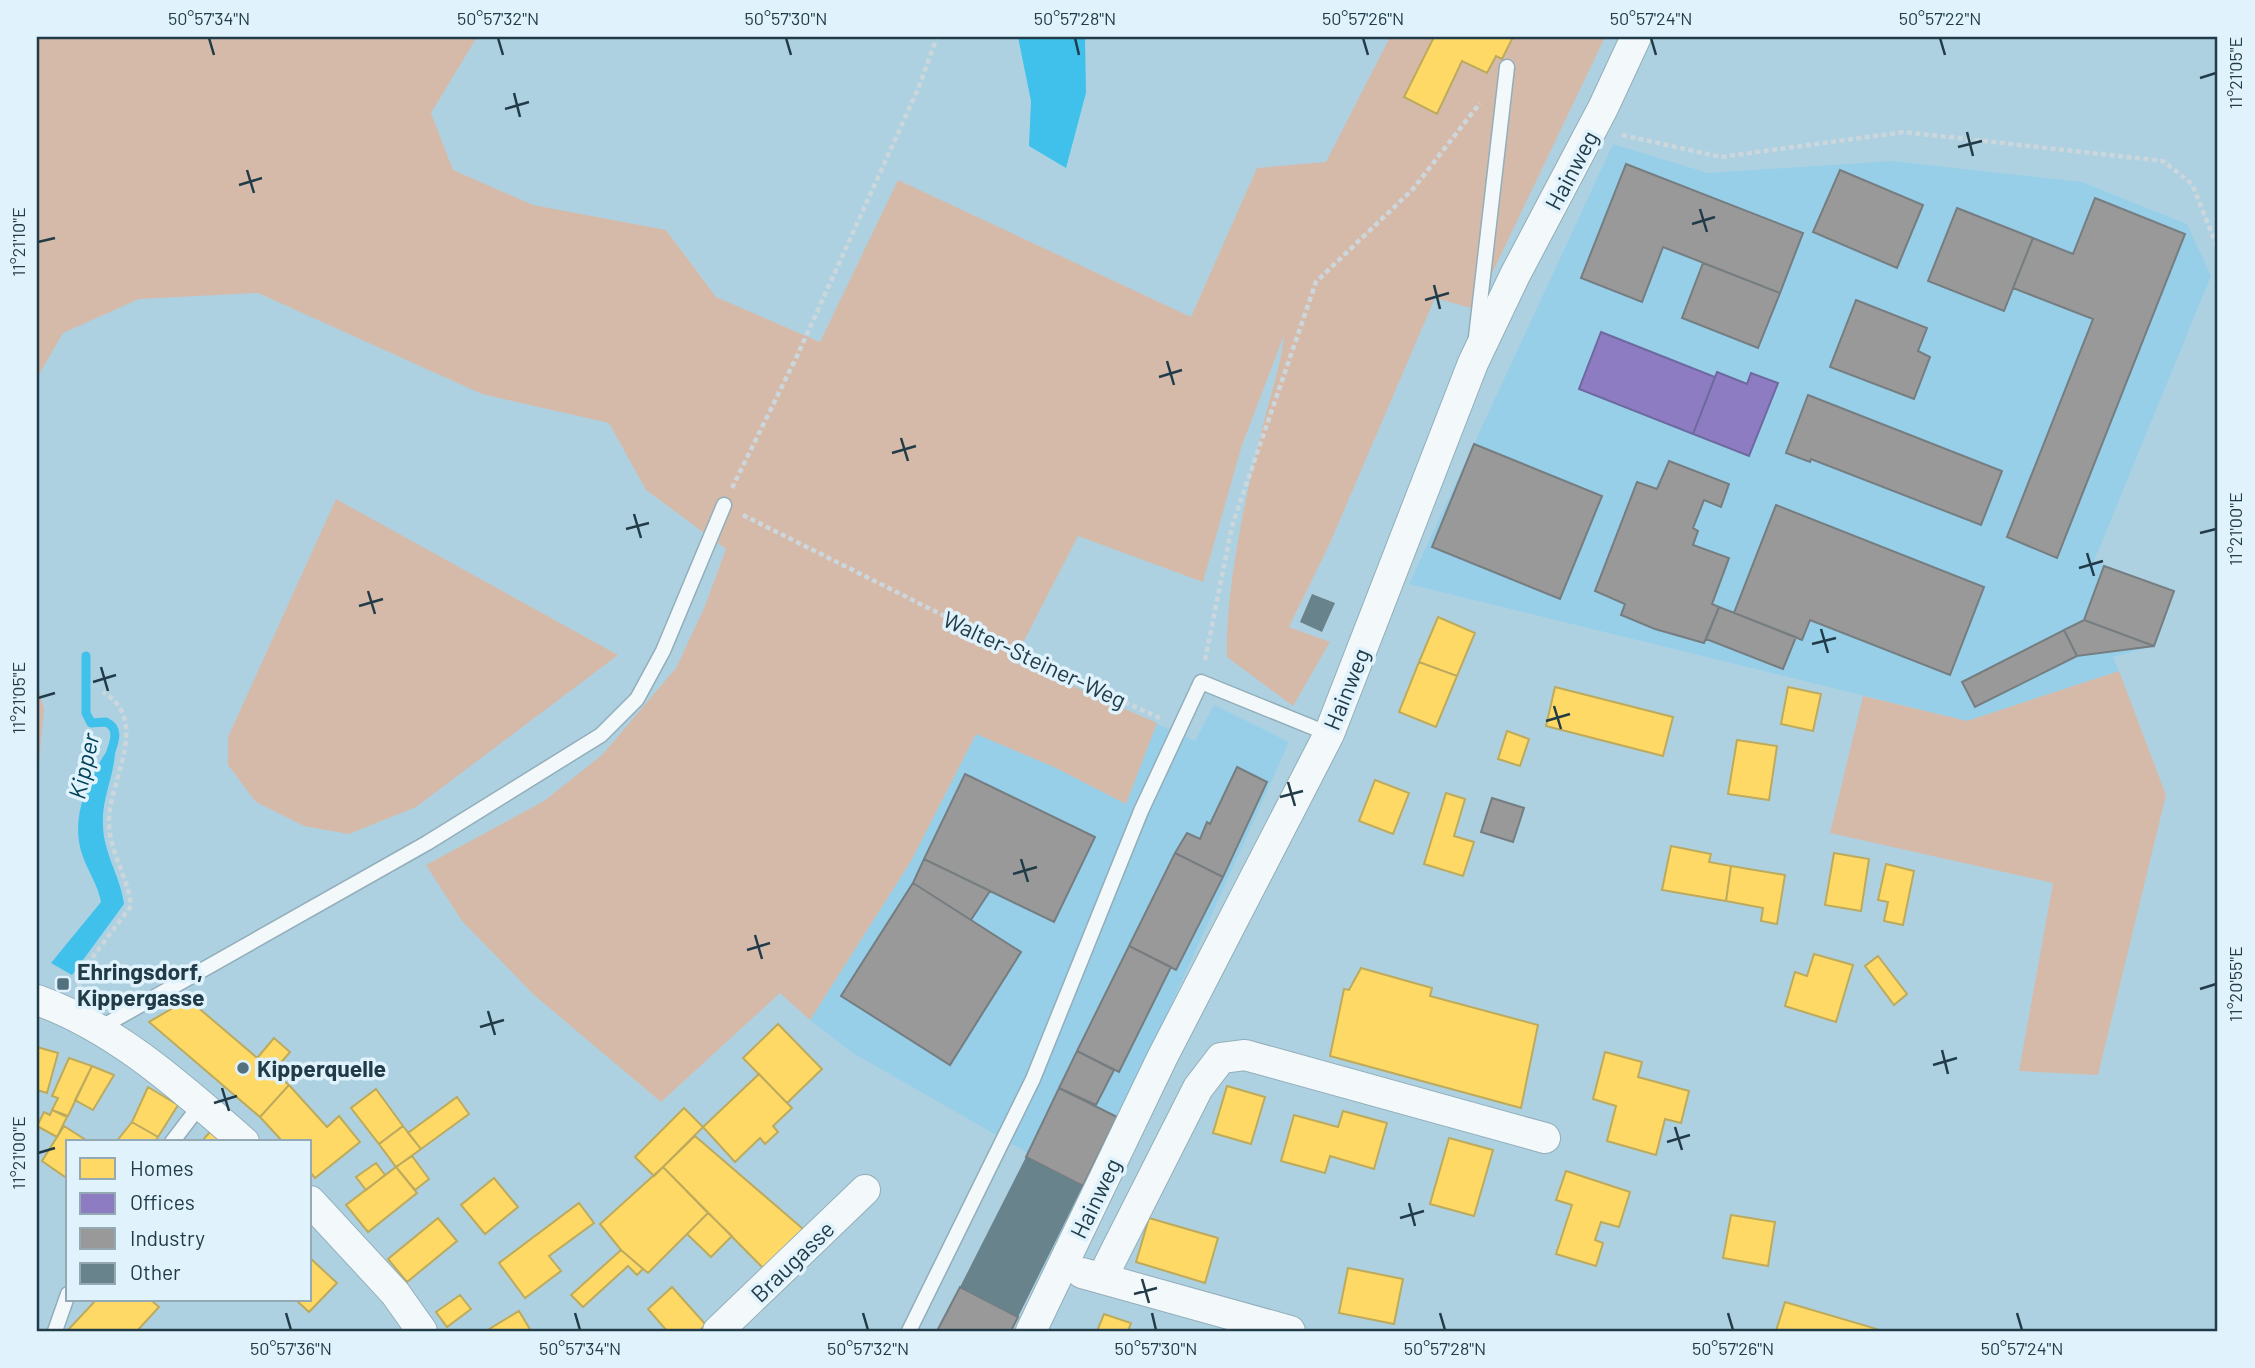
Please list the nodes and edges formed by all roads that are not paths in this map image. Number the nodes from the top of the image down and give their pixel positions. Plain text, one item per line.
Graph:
1 (1636, 37) edge
2 (1507, 67) road end
3 (1473, 363) junction
4 (724, 505) road end
5 (1329, 734) junction
6 (37, 1000) edge
7 (97, 1029) junction
8 (201, 1104) junction
9 (1545, 1138) dead end
10 (174, 1140) edge
11 (242, 1140) edge
12 (865, 1190) dead end
13 (312, 1202) edge
14 (1062, 1268) junction
15 (1102, 1278) junction
16 (66, 1300) edge
17 (55, 1331) edge
18 (422, 1331) edge
19 (718, 1331) edge
20 (909, 1331) edge
21 (1031, 1331) edge
22 (1290, 1331) edge

1 - 3 street, Hainweg
2 - 3 lane
3 - 5 street, Hainweg
4 - 7 lane
5 - 14 street, Hainweg
5 - 20 lane
6 - 7 street
7 - 8 street
8 - 10 lane
8 - 11 street
9 - 15 street, Hainweg
12 - 19 street, Braugasse
13 - 18 street
14 - 15 street
14 - 21 street, Hainweg
15 - 22 street
16 - 17 lane

